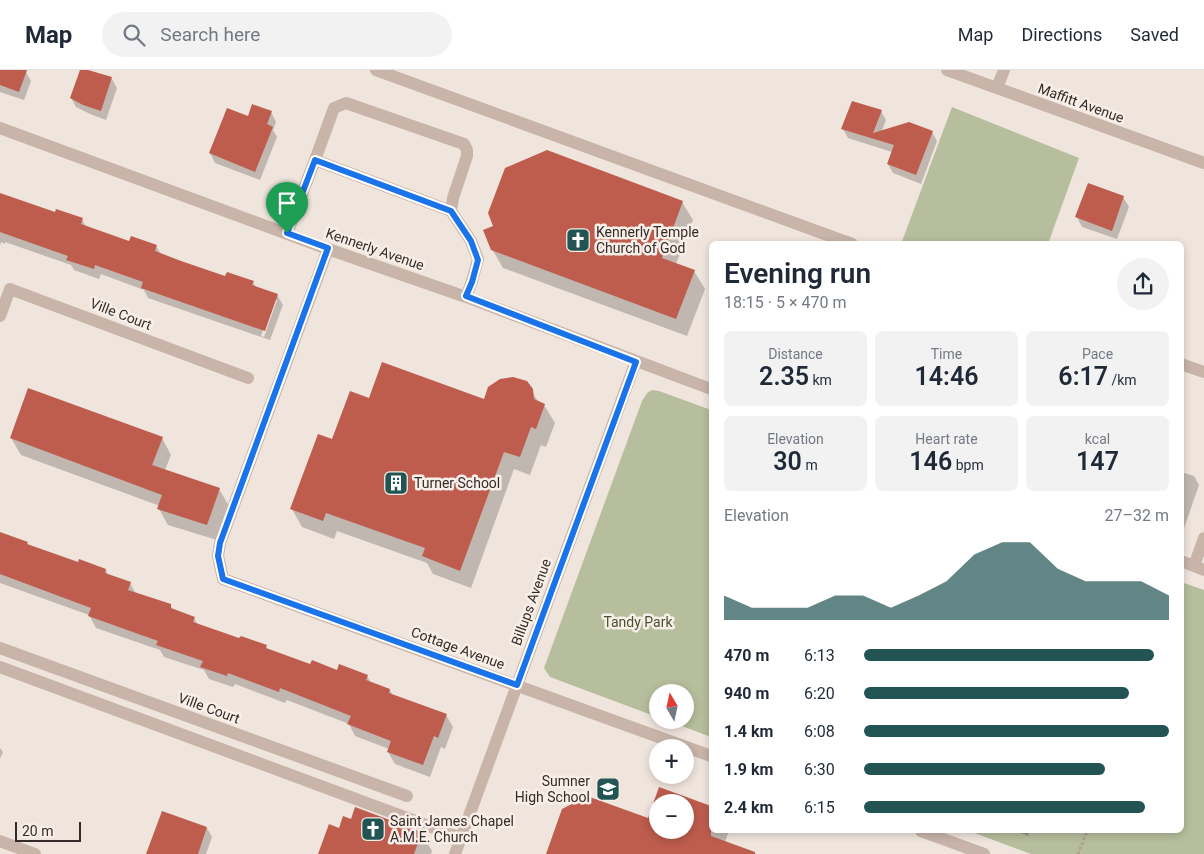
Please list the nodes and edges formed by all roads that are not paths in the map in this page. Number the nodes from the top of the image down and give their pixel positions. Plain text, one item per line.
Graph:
1 (376, 70) edge
2 (947, 70) edge
3 (1004, 70) edge
4 (997, 88) junction
5 (0, 128) edge
6 (315, 160) junction
7 (1204, 163) edge
8 (451, 211) junction
9 (287, 233) junction
10 (844, 241) edge
11 (328, 248) junction
12 (466, 296) junction
13 (0, 316) edge
14 (636, 362) junction
15 (1184, 365) edge
16 (1204, 372) edge
17 (248, 378) dead end
18 (709, 388) edge
19 (1204, 538) edge
20 (1184, 562) edge
21 (1199, 568) edge
22 (0, 648) edge
23 (0, 667) edge
24 (517, 685) junction
25 (709, 755) edge
26 (407, 796) dead end
27 (926, 833) edge
28 (461, 838) junction
29 (0, 841) edge
30 (35, 854) edge
31 (455, 854) edge
32 (984, 854) edge

1 - 10 street
2 - 4 street, Maffitt Avenue
3 - 4 street
4 - 7 street, Maffitt Avenue
5 - 9 street, Kennerly Avenue
6 - 8 street
6 - 8 street
6 - 9 street
8 - 12 street
9 - 11 street, Kennerly Avenue
11 - 12 street, Kennerly Avenue
11 - 24 street, Cottage Avenue
12 - 14 street, Kennerly Avenue
13 - 17 street, Ville Court
14 - 18 street, Kennerly Avenue
14 - 24 street, Billups Avenue
15 - 16 street
19 - 21 street
20 - 21 street
22 - 26 street, Ville Court
23 - 28 street
24 - 25 street, Cottage Avenue
24 - 28 street, Billups Avenue
27 - 32 street
28 - 31 street, Billups Avenue
29 - 30 street

